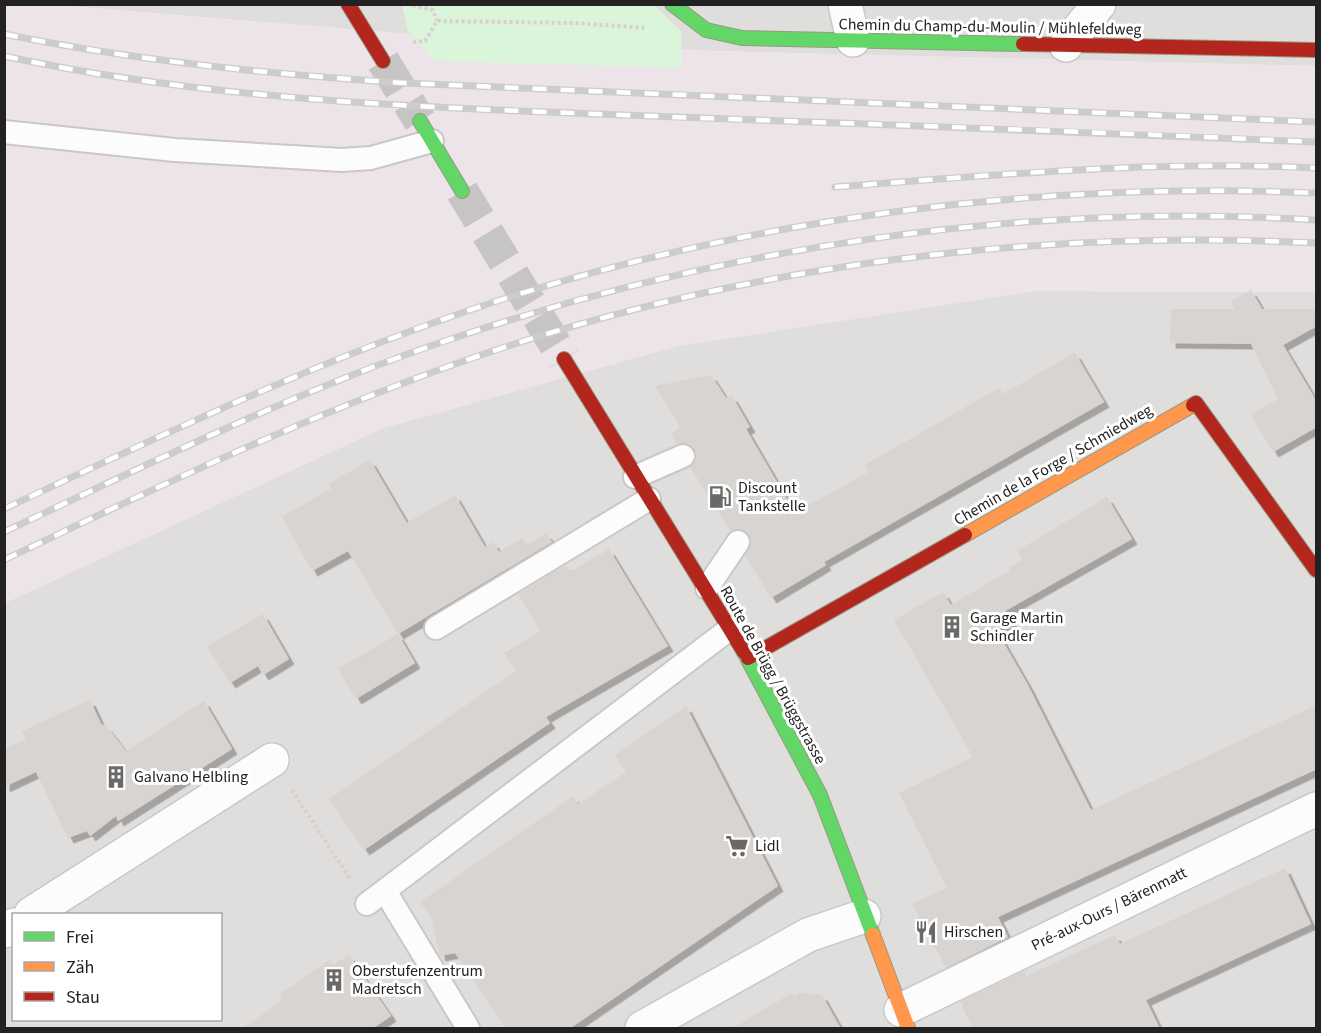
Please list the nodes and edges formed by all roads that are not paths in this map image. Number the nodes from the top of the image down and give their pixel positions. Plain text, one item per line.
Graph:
1 (348, 4) edge
2 (672, 4) edge
3 (845, 4) edge
4 (1099, 4) edge
5 (853, 40) junction
6 (1066, 45) junction
7 (1316, 50) edge
8 (383, 61) tunnel mouth
9 (420, 121) tunnel mouth
10 (4, 132) edge
11 (432, 141) junction
12 (462, 191) tunnel mouth
13 (564, 359) tunnel mouth
14 (683, 456) dead end
15 (635, 477) junction
16 (649, 499) junction
17 (738, 542) dead end
18 (1317, 570) edge
19 (706, 588) junction
20 (436, 628) dead end
21 (731, 628) junction
22 (748, 658) junction
23 (272, 760) dead end
24 (1317, 809) edge
25 (34, 913) edge
26 (864, 916) junction
27 (905, 1019) edge
28 (468, 1029) edge
29 (642, 1029) edge

1 - 8 street
2 - 5 street, Chemin du Champ-du-Moulin / Mühlefeldweg
3 - 5 street
4 - 6 street
5 - 6 street, Chemin du Champ-du-Moulin / Mühlefeldweg
6 - 7 street, Chemin du Champ-du-Moulin / Mühlefeldweg
9 - 11 street
10 - 11 lane
11 - 12 street
13 - 15 street, Route de Brügg / Brüggstrasse
14 - 15 lane
15 - 16 street, Route de Brügg / Brüggstrasse
16 - 19 street, Route de Brügg / Brüggstrasse
16 - 20 lane
17 - 19 lane
18 - 22 street, Chemin de la Forge / Schmiedweg
19 - 21 street, Route de Brügg / Brüggstrasse
21 - 22 street, Route de Brügg / Brüggstrasse
21 - 28 lane
22 - 26 street, Route de Brügg / Brüggstrasse
23 - 25 street
24 - 27 street, Pré-aux-Ours / Bärenmatt
26 - 27 street, Route de Brügg / Brüggstrasse
26 - 29 street

